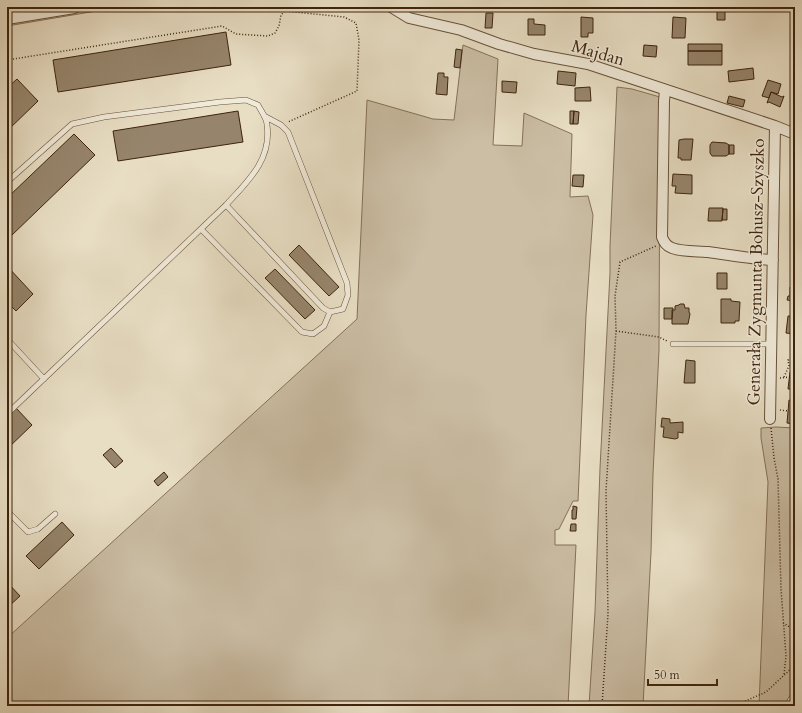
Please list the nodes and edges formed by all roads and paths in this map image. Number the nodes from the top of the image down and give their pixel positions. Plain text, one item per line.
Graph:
1 (74, 7) edge
2 (391, 7) edge
3 (49, 9) edge
4 (7, 18) edge
5 (7, 60) edge
6 (665, 90) junction
7 (264, 116) junction
8 (281, 125) junction
9 (774, 126) junction
10 (795, 134) edge
11 (7, 182) edge
12 (226, 205) junction
13 (201, 229) junction
14 (666, 245) junction
15 (773, 260) junction
16 (330, 312) junction
17 (616, 331) junction
18 (7, 339) edge
19 (673, 344) joint
20 (771, 344) junction
21 (794, 362) edge
22 (784, 377) dead end
23 (44, 379) junction
24 (777, 410) dead end
25 (788, 411) dead end
26 (7, 414) edge
27 (770, 419) joint
28 (7, 511) edge
29 (56, 514) dead end
30 (783, 623) junction
31 (795, 630) edge
32 (795, 665) edge
33 (784, 675) junction
34 (602, 706) edge
35 (734, 706) edge

1 - 3 street
2 - 6 street, Majdan
3 - 4 street
5 - 8 path
6 - 9 street, Majdan
6 - 14 street
7 - 8 lane
7 - 11 lane
7 - 12 lane
8 - 16 lane
9 - 10 street, Majdan
9 - 15 street, Generała Zygmunta Bohusz-Szyszko
12 - 13 lane
12 - 16 lane
13 - 16 lane
13 - 23 lane
14 - 15 street
14 - 17 path
15 - 20 street, Generała Zygmunta Bohusz-Szyszko
17 - 19 path
17 - 34 path
18 - 23 lane
19 - 20 lane
20 - 27 street, Generała Zygmunta Bohusz-Szyszko
21 - 22 path
23 - 26 lane
24 - 25 path
27 - 30 path
28 - 29 lane
30 - 31 path
30 - 33 path
32 - 33 path
33 - 35 path

